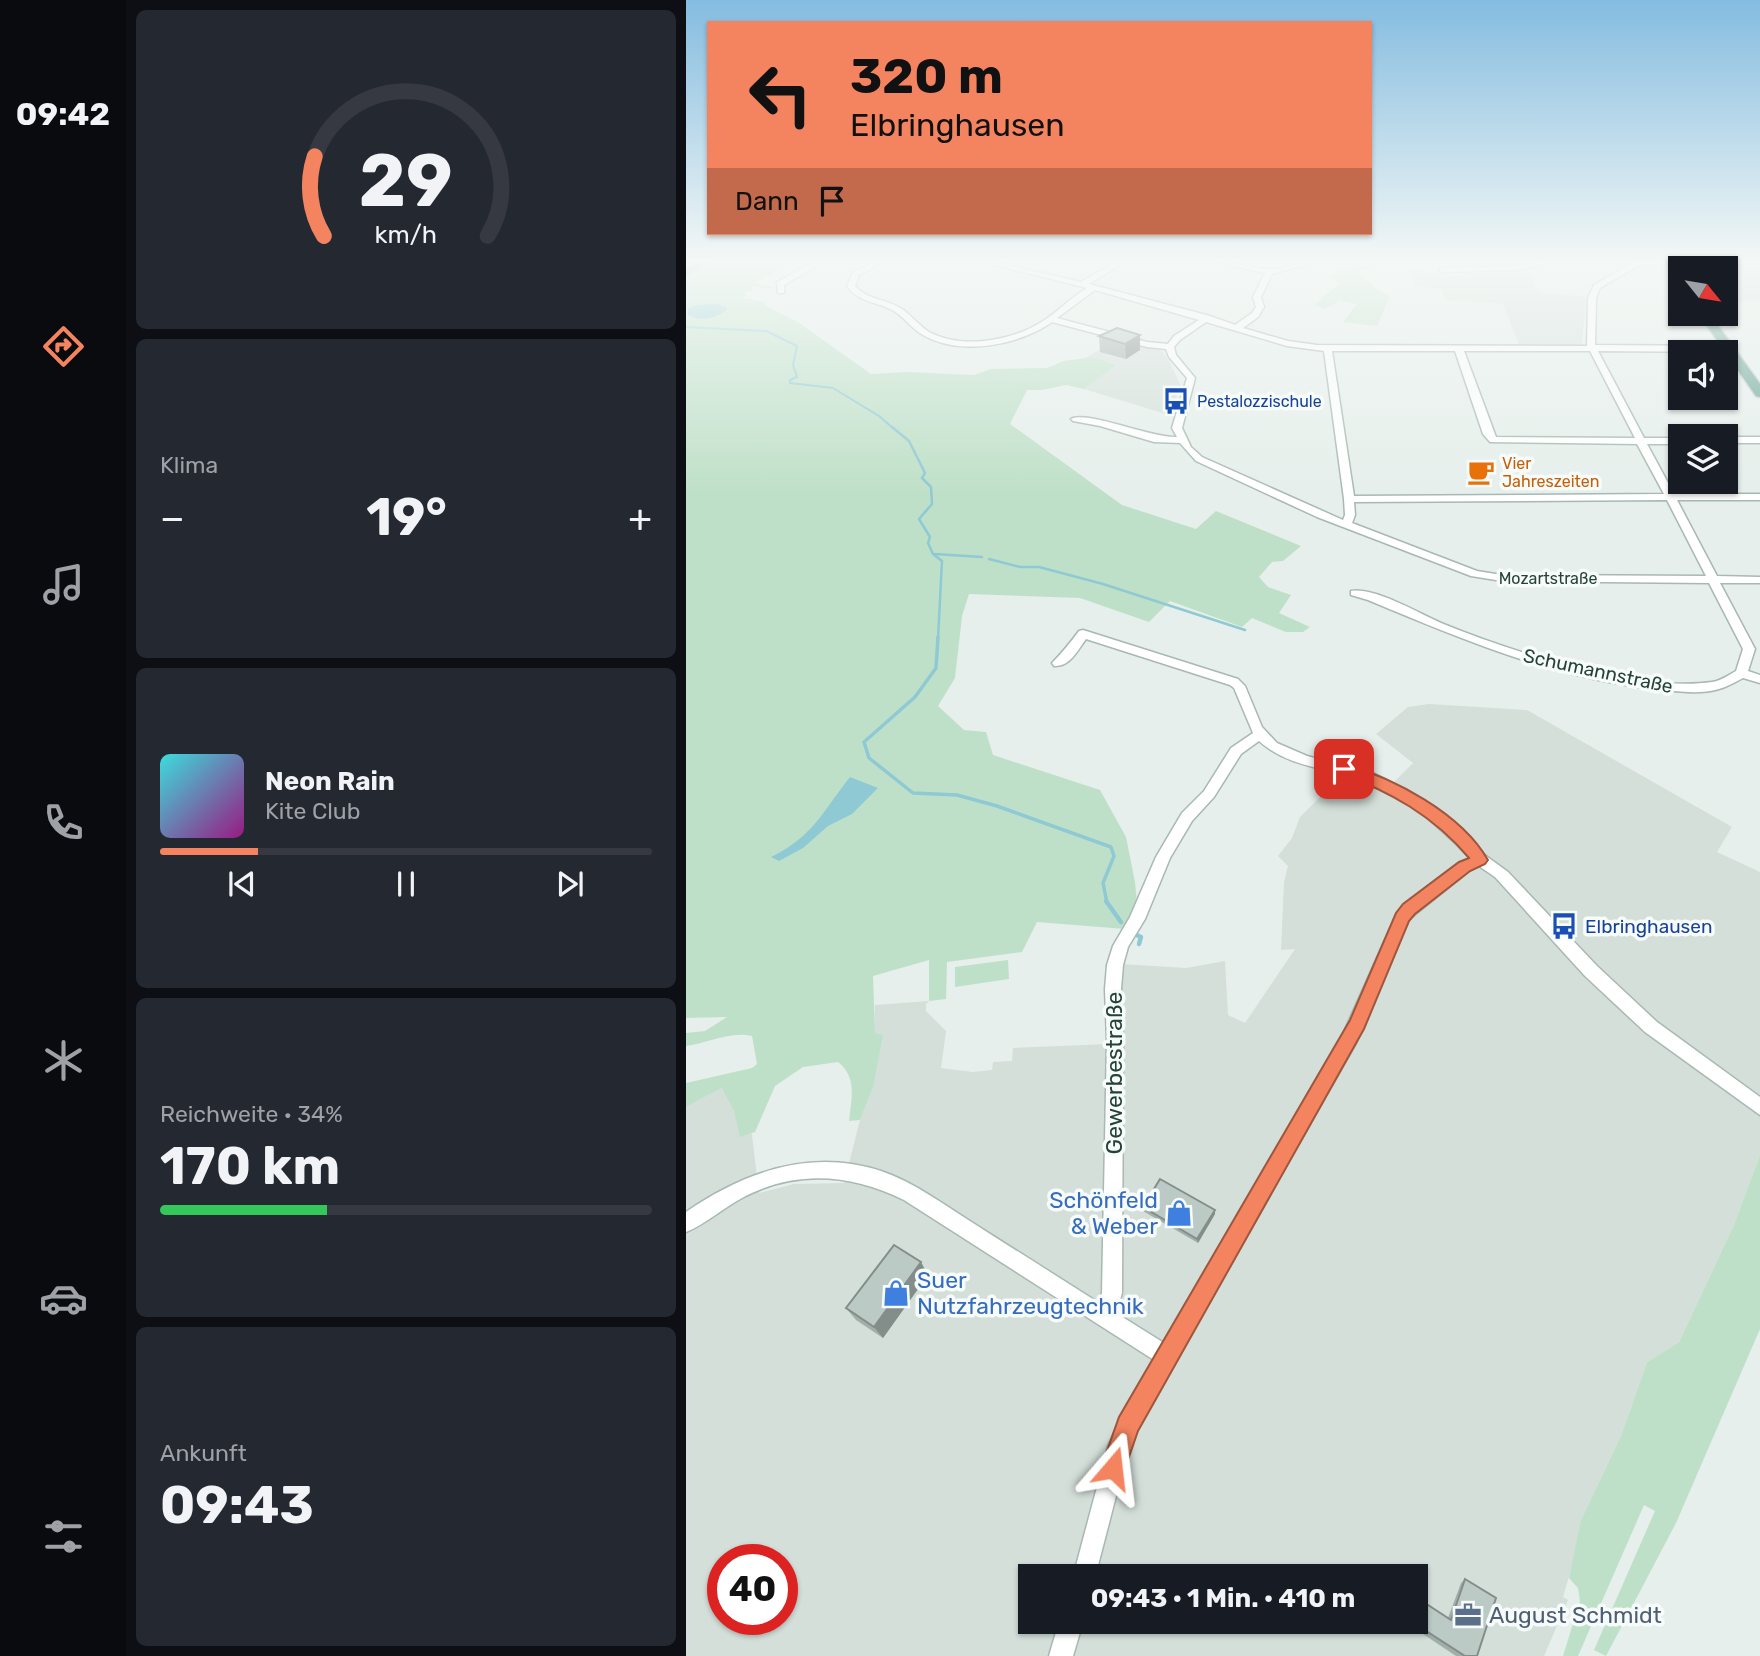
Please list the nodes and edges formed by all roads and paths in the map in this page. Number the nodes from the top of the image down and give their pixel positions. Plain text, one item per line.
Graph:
1 (944, 339) edge
2 (1009, 339) edge
3 (1129, 339) edge
4 (1176, 339) edge
5 (1277, 339) edge
6 (1591, 339) edge
7 (1170, 346) junction
8 (1328, 349) junction
9 (1460, 349) junction
10 (1595, 349) junction
11 (1668, 349) edge
12 (1738, 364) edge
13 (1760, 393) edge
14 (1076, 419) dead end
15 (1181, 440) junction
16 (1738, 440) edge
17 (1760, 440) edge
18 (1641, 441) junction
19 (1668, 441) edge
20 (1671, 498) junction
21 (1760, 498) edge
22 (1349, 499) junction
23 (1346, 524) junction
24 (1713, 579) junction
25 (1760, 580) edge
26 (1355, 593) dead end
27 (1058, 663) dead end
28 (1744, 674) junction
29 (1760, 679) edge
30 (1260, 734) junction
31 (1480, 860) junction
32 (1760, 1108) edge
33 (686, 1223) edge
34 (1105, 1316) junction
35 (1167, 1357) junction
36 (1087, 1564) edge
37 (1067, 1634) edge
38 (1061, 1656) edge

1 - 2 street
3 - 7 street
4 - 7 street
5 - 8 street
6 - 10 street
7 - 15 street
8 - 9 street
8 - 22 street
9 - 10 street
9 - 18 street
10 - 11 street
10 - 18 street
12 - 13 main road
14 - 15 street
15 - 23 street, Mozartstraße
16 - 17 street
18 - 19 street
18 - 20 street
20 - 21 street
20 - 22 street
20 - 24 street
22 - 23 street
23 - 24 street, Mozartstraße
24 - 25 street, Mozartstraße
24 - 28 street
26 - 28 street, Schumannstraße
27 - 30 street
28 - 29 street
30 - 31 street
30 - 34 street, Gewerbestraße
31 - 32 street
31 - 35 street
33 - 34 street
34 - 35 street
35 - 36 street
37 - 38 street

